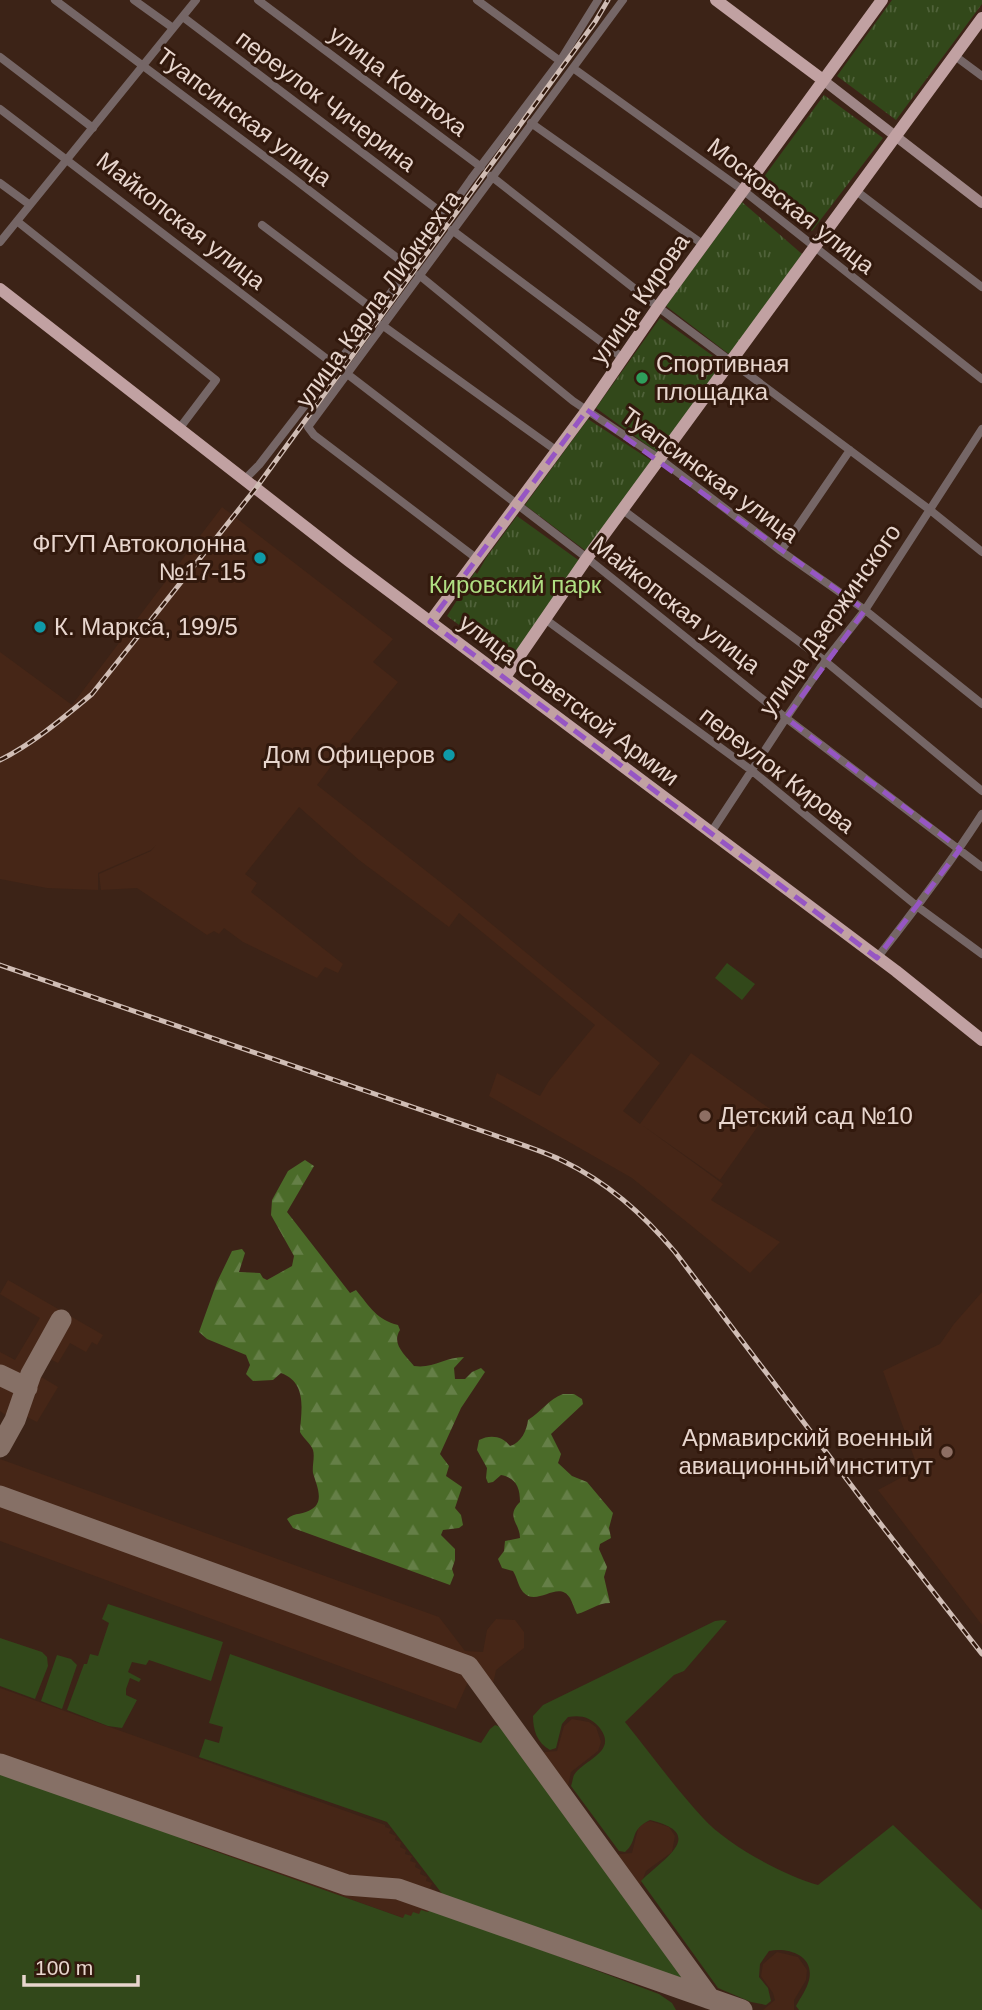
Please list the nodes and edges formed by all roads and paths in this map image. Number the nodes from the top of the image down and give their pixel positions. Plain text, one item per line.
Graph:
1 (55, 0) edge
2 (134, 0) edge
3 (196, 0) edge
4 (258, 0) edge
5 (477, 0) edge
6 (597, 0) edge
7 (623, 0) edge
8 (716, 0) edge
9 (877, 2) edge
10 (183, 17) junction
11 (982, 18) edge
12 (173, 28) junction
13 (955, 56) junction
14 (0, 57) edge
15 (559, 61) junction
16 (143, 66) junction
17 (573, 68) junction
18 (982, 76) edge
19 (823, 80) junction
20 (0, 109) edge
21 (531, 123) junction
22 (93, 128) junction
23 (895, 136) junction
24 (68, 159) junction
25 (481, 167) junction
26 (491, 176) junction
27 (0, 183) edge
28 (855, 190) junction
29 (744, 191) junction
30 (982, 203) edge
31 (30, 205) junction
32 (446, 216) junction
33 (17, 221) junction
34 (262, 225) dead end
35 (452, 230) junction
36 (0, 242) edge
37 (704, 245) junction
38 (813, 247) junction
39 (409, 267) junction
40 (419, 275) junction
41 (982, 288) edge
42 (0, 289) edge
43 (658, 307) junction
44 (377, 312) junction
45 (382, 325) junction
46 (623, 358) junction
47 (732, 362) junction
48 (336, 366) junction
49 (346, 373) junction
50 (982, 379) edge
51 (587, 410) junction
52 (179, 429) junction
53 (982, 429) edge
54 (850, 450) junction
55 (557, 451) junction
56 (660, 459) junction
57 (245, 480) junction
58 (516, 505) junction
59 (623, 510) junction
60 (930, 510) junction
61 (781, 551) junction
62 (982, 552) edge
63 (476, 558) junction
64 (587, 558) junction
65 (865, 610) junction
66 (545, 619) junction
67 (430, 622) junction
68 (825, 662) junction
69 (505, 677) junction
70 (982, 704) edge
71 (786, 718) junction
72 (751, 770) junction
73 (982, 791) edge
74 (982, 814) edge
75 (710, 834) junction
76 (960, 849) junction
77 (982, 867) edge
78 (918, 907) junction
79 (982, 954) edge
80 (877, 958) junction
81 (982, 1040) edge

1 - 16 street, Туапсинская улица
2 - 12 street
3 - 10 street
4 - 25 street, улица Ковтюха
5 - 15 street
6 - 15 street, улица Карла Либкнехта
7 - 17 street, улица Карла Либкнехта
8 - 19 main road
9 - 19 main road, улица Кирова
10 - 12 street
10 - 32 street, переулок Чичерина
11 - 13 main road
12 - 16 street
13 - 18 street
13 - 23 main road
14 - 22 street
15 - 25 street, улица Карла Либкнехта
16 - 22 street
16 - 39 street, Туапсинская улица
17 - 21 street, улица Карла Либкнехта
17 - 29 street, Московская улица
19 - 23 main road
19 - 29 main road, улица Кирова
20 - 24 street, Майкопская улица
21 - 26 street, улица Карла Либкнехта
21 - 37 street
22 - 24 street
23 - 28 main road
23 - 30 main road
24 - 31 street
24 - 48 street, Майкопская улица
25 - 32 street, улица Карла Либкнехта
26 - 35 street, улица Карла Либкнехта
26 - 43 street
27 - 31 street
28 - 38 main road
28 - 41 street
29 - 37 main road, улица Кирова
29 - 38 street, Московская улица
31 - 33 street
32 - 39 street, улица Карла Либкнехта
33 - 36 street
33 - 52 street
34 - 44 street, улица Карла Либкнехта
35 - 40 street, улица Карла Либкнехта
35 - 46 street
37 - 43 main road, улица Кирова
38 - 47 main road
38 - 50 street, Московская улица
39 - 44 street, улица Карла Либкнехта
40 - 45 street, улица Карла Либкнехта
40 - 51 street, Туапсинская улица
42 - 52 main road, улица Советской Армии
43 - 46 main road, улица Кирова
43 - 47 street
44 - 48 street, улица Карла Либкнехта
45 - 49 street, улица Карла Либкнехта
45 - 55 street
46 - 51 main road, улица Кирова
47 - 54 street
47 - 56 main road
48 - 57 street, улица Карла Либкнехта
49 - 58 street, Майкопская улица
49 - 63 street, улица Карла Либкнехта
51 - 55 main road, улица Кирова
51 - 56 street, Туапсинская улица
52 - 57 main road, улица Советской Армии
53 - 60 street, улица Дзержинского
54 - 60 street
54 - 61 street
55 - 58 main road, улица Кирова
56 - 59 main road
56 - 61 street, Туапсинская улица
57 - 67 main road, улица Советской Армии
58 - 63 main road, улица Кирова
58 - 64 street, Майкопская улица
59 - 64 main road
59 - 68 street
60 - 62 street
60 - 65 street, улица Дзержинского
61 - 65 street, Туапсинская улица
63 - 67 main road, улица Кирова
64 - 66 main road
64 - 71 street, Майкопская улица
65 - 68 street, улица Дзержинского
65 - 70 street, Туапсинская улица
66 - 69 main road
66 - 72 street, переулок Кирова
67 - 69 main road, улица Советской Армии
68 - 71 street, улица Дзержинского
68 - 73 street
69 - 75 main road, улица Советской Армии
71 - 72 street, улица Дзержинского
71 - 76 street, Майкопская улица
72 - 75 street, улица Дзержинского
72 - 78 street, переулок Кирова
74 - 76 street
75 - 80 main road, улица Советской Армии
76 - 77 street, Майкопская улица
76 - 78 street
78 - 79 street, переулок Кирова
78 - 80 street
80 - 81 main road, улица Советской Армии

